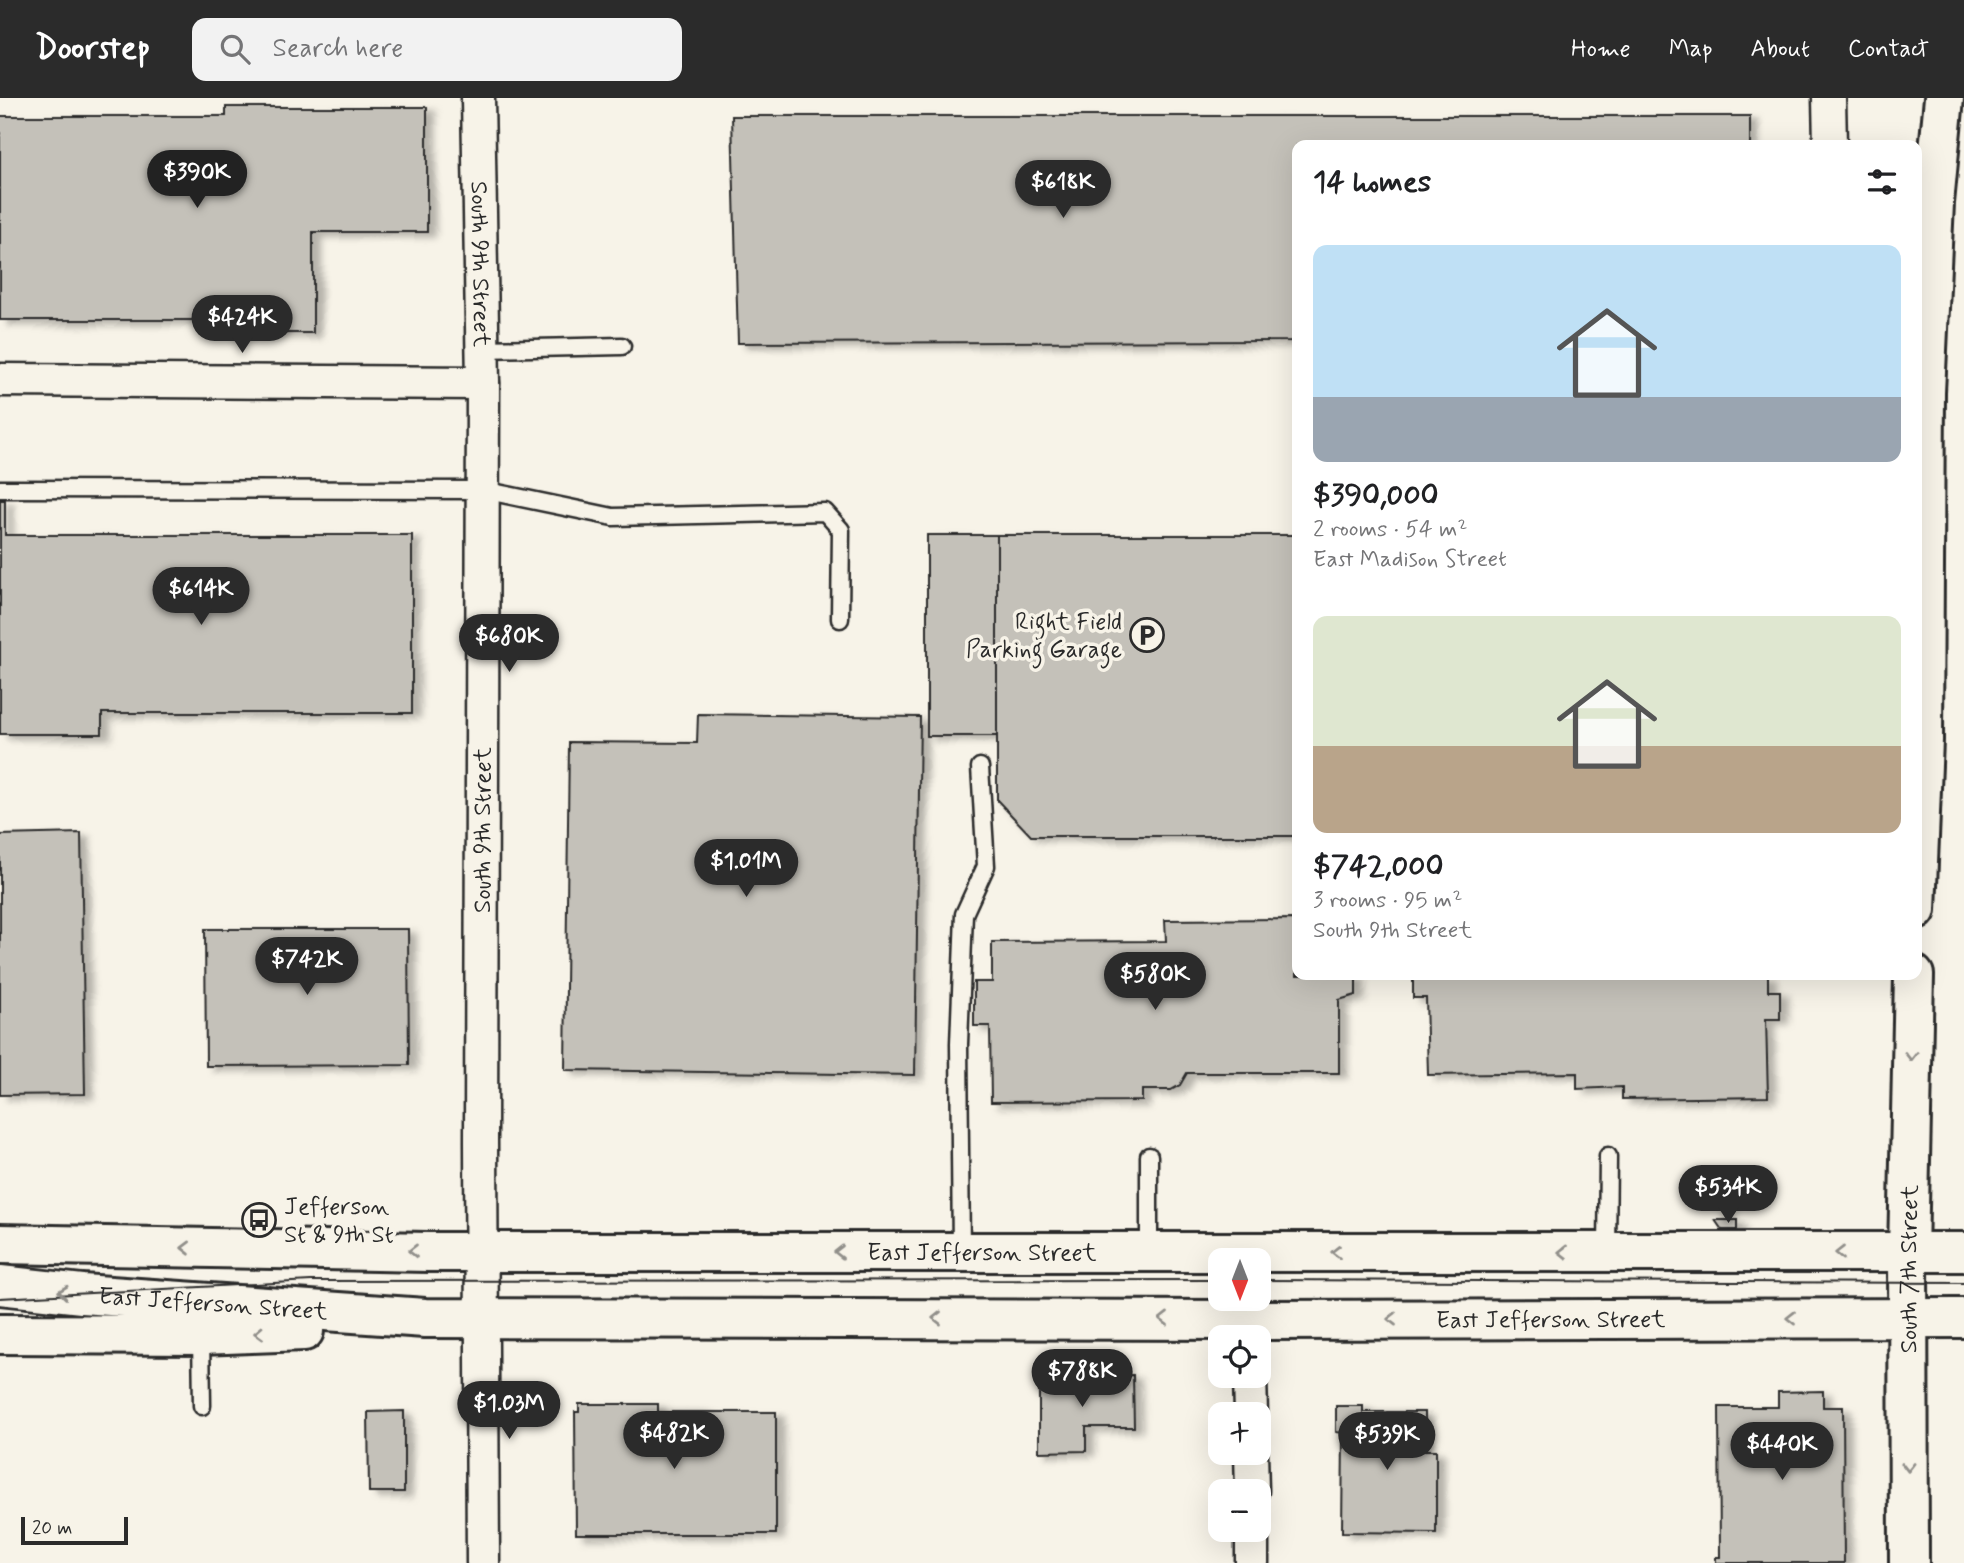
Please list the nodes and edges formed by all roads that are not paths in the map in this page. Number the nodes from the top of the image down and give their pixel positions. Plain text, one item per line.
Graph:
1 (478, 98) edge
2 (1829, 98) edge
3 (1944, 98) edge
4 (1829, 140) edge
5 (622, 346) dead end
6 (483, 349) junction
7 (0, 380) edge
8 (483, 383) junction
9 (0, 489) edge
10 (483, 490) junction
11 (840, 619) dead end
12 (1922, 764) edge
13 (980, 767) dead end
14 (1914, 980) edge
15 (1149, 1156) dead end
16 (1608, 1156) dead end
17 (0, 1244) edge
18 (481, 1252) junction
19 (961, 1252) junction
20 (1149, 1252) junction
21 (1607, 1252) junction
22 (1964, 1252) edge
23 (1908, 1253) junction
24 (0, 1285) edge
25 (1908, 1317) junction
26 (425, 1318) junction
27 (1964, 1318) edge
28 (482, 1319) junction
29 (1208, 1327) edge
30 (1271, 1328) edge
31 (0, 1334) edge
32 (201, 1335) junction
33 (202, 1406) dead end
34 (1252, 1542) edge
35 (483, 1563) edge
36 (1252, 1563) edge
37 (1909, 1563) edge

1 - 6 street, South 9th Street
2 - 4 street
3 - 12 main road
5 - 6 lane
6 - 8 street, South 9th Street
7 - 8 street
8 - 10 street, South 9th Street
9 - 10 lane
10 - 11 lane
10 - 18 street, South 9th Street
13 - 19 lane
14 -> 23 main road, South 7th Street
15 - 20 lane
16 - 21 lane
18 -> 17 main road, East Jefferson Street
19 -> 18 main road, East Jefferson Street
18 - 28 street, South 9th Street
19 - 20 main road, East Jefferson Street
21 -> 20 main road, East Jefferson Street
23 -> 21 main road, East Jefferson Street
22 - 23 main road, East Jefferson Street
23 - 25 main road, South 7th Street
26 -> 24 main road, East Jefferson Street
25 - 27 main road, East Jefferson Street
25 -> 30 main road, East Jefferson Street
25 -> 37 main road, South 7th Street
26 - 28 main road, East Jefferson Street
26 -> 32 main road, East Jefferson Street
29 -> 28 main road, East Jefferson Street
28 - 35 street, South 9th Street
31 - 32 main road, East Jefferson Street
32 - 33 lane
34 - 36 street

